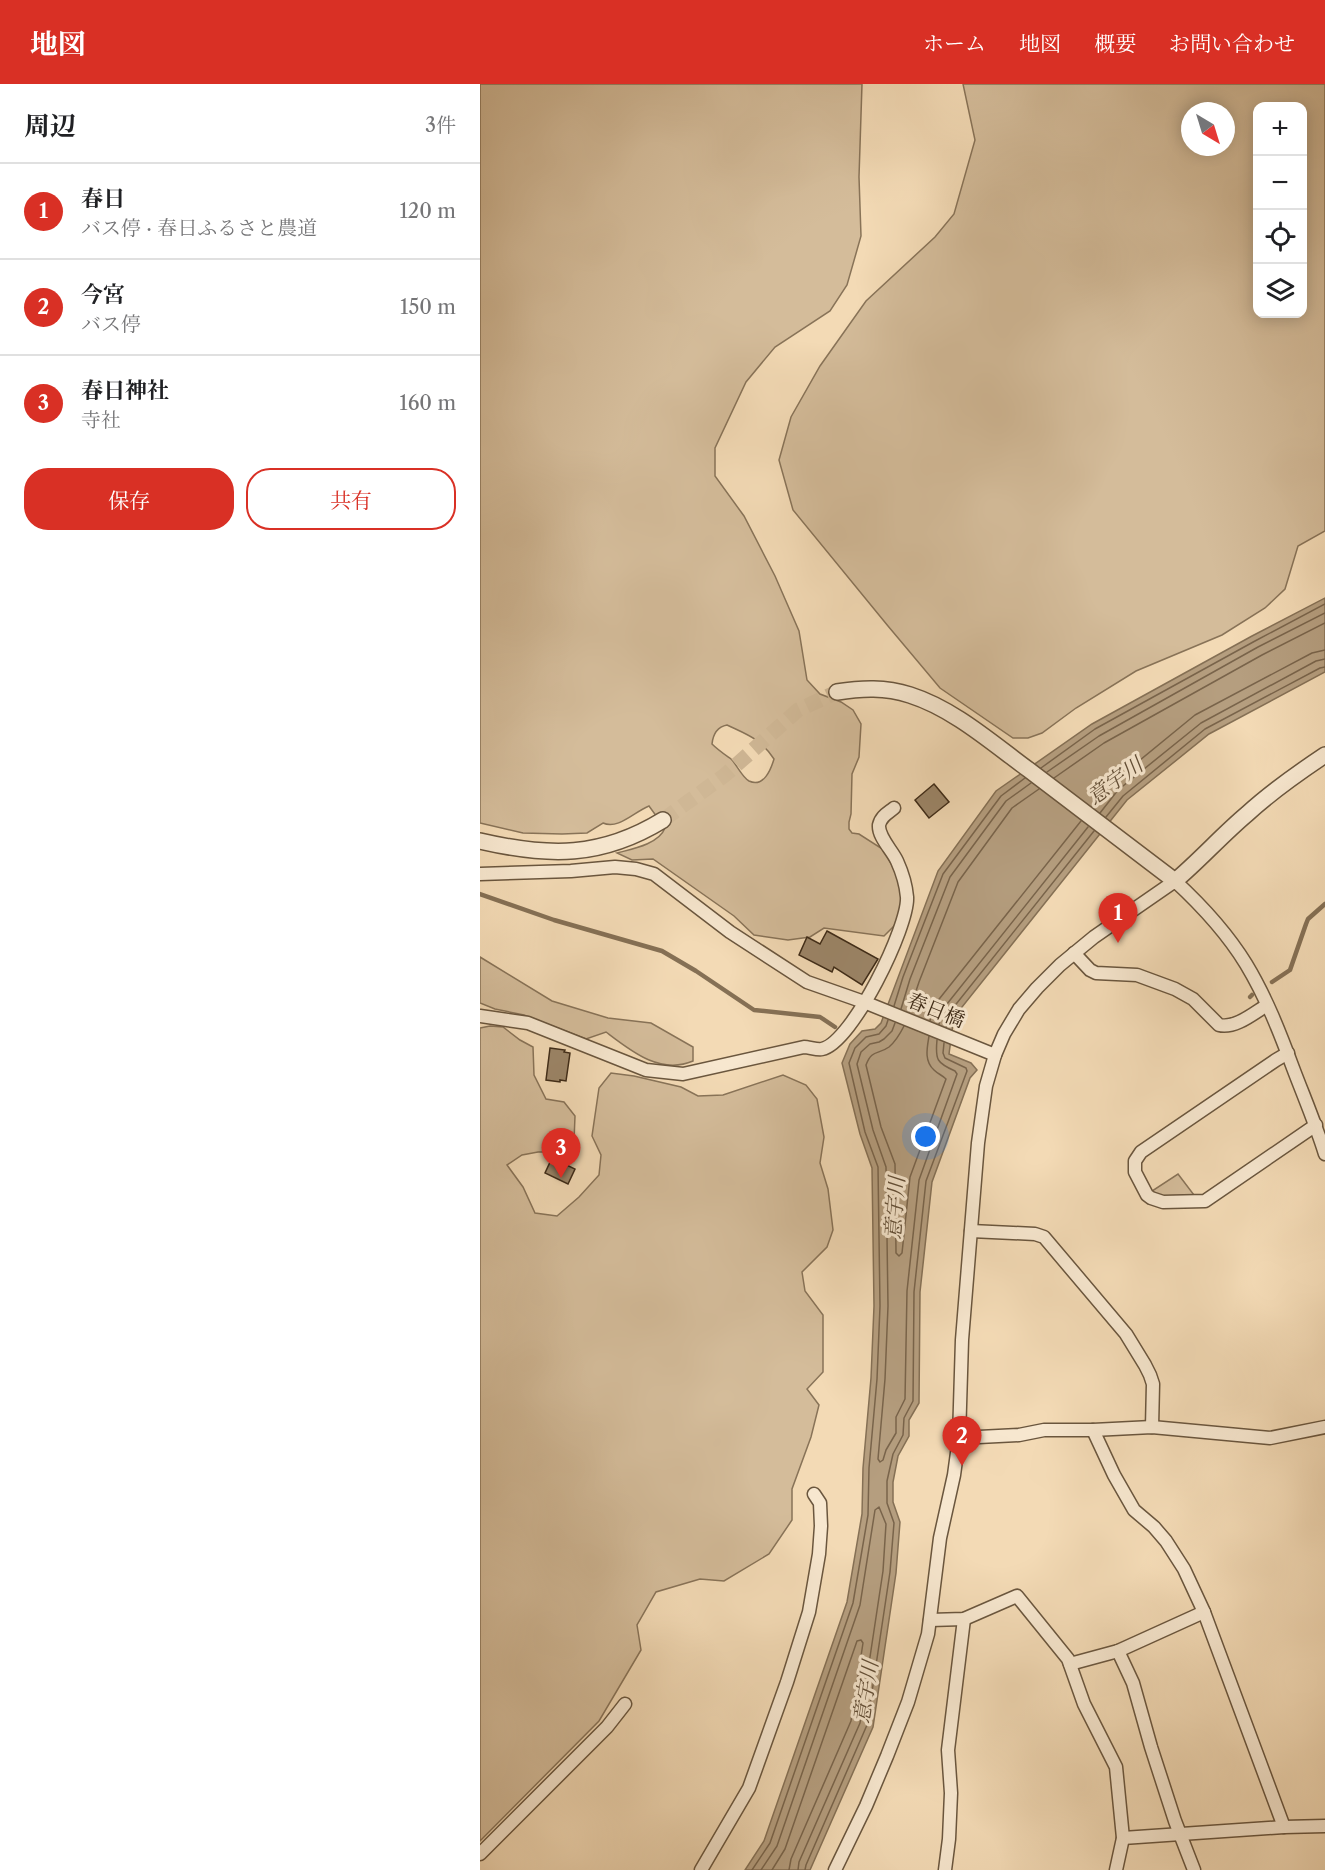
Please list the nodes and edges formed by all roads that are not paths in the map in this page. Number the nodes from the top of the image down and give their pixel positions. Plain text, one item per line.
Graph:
1 (837, 692) tunnel mouth
2 (1325, 755) edge
3 (894, 808) dead end
4 (663, 820) tunnel mouth
5 (480, 841) edge
6 (480, 874) edge
7 (1170, 877) junction
8 (1074, 953) junction
9 (868, 1003) junction
10 (1267, 1005) junction
11 (480, 1016) edge
12 (991, 1053) junction
13 (1288, 1053) junction
14 (1316, 1125) junction
15 (1325, 1154) edge
16 (971, 1231) junction
17 (1152, 1427) junction
18 (1325, 1427) edge
19 (1093, 1430) junction
20 (958, 1438) junction
21 (814, 1494) dead end
22 (1204, 1612) junction
23 (964, 1619) junction
24 (930, 1620) junction
25 (1118, 1652) junction
26 (1070, 1664) junction
27 (626, 1704) dead end
28 (1325, 1826) edge
29 (1284, 1827) junction
30 (1180, 1834) junction
31 (1123, 1838) junction
32 (480, 1854) edge
33 (701, 1870) edge
34 (835, 1870) edge
35 (945, 1870) edge
36 (1116, 1870) edge
37 (1194, 1870) edge

1 - 7 street
2 - 7 street
3 - 9 street
4 - 5 street
6 - 9 street, 春日橋
7 - 8 street
7 - 10 street
8 - 10 street
8 - 12 street
9 - 11 street
9 - 12 street, 春日橋
10 - 13 street
12 - 16 street
13 - 14 street
13 - 14 street
14 - 15 street
16 - 17 street
16 - 20 street
17 - 18 street
17 - 19 street
19 - 20 street
19 - 22 street
20 - 24 street
21 - 33 street
22 - 25 street
22 - 29 street
23 - 24 street
23 - 26 street
23 - 35 street
24 - 34 street
25 - 26 street
25 - 30 street
26 - 31 street
27 - 32 street
28 - 29 street
29 - 30 street
30 - 31 street
30 - 37 street
31 - 36 street

